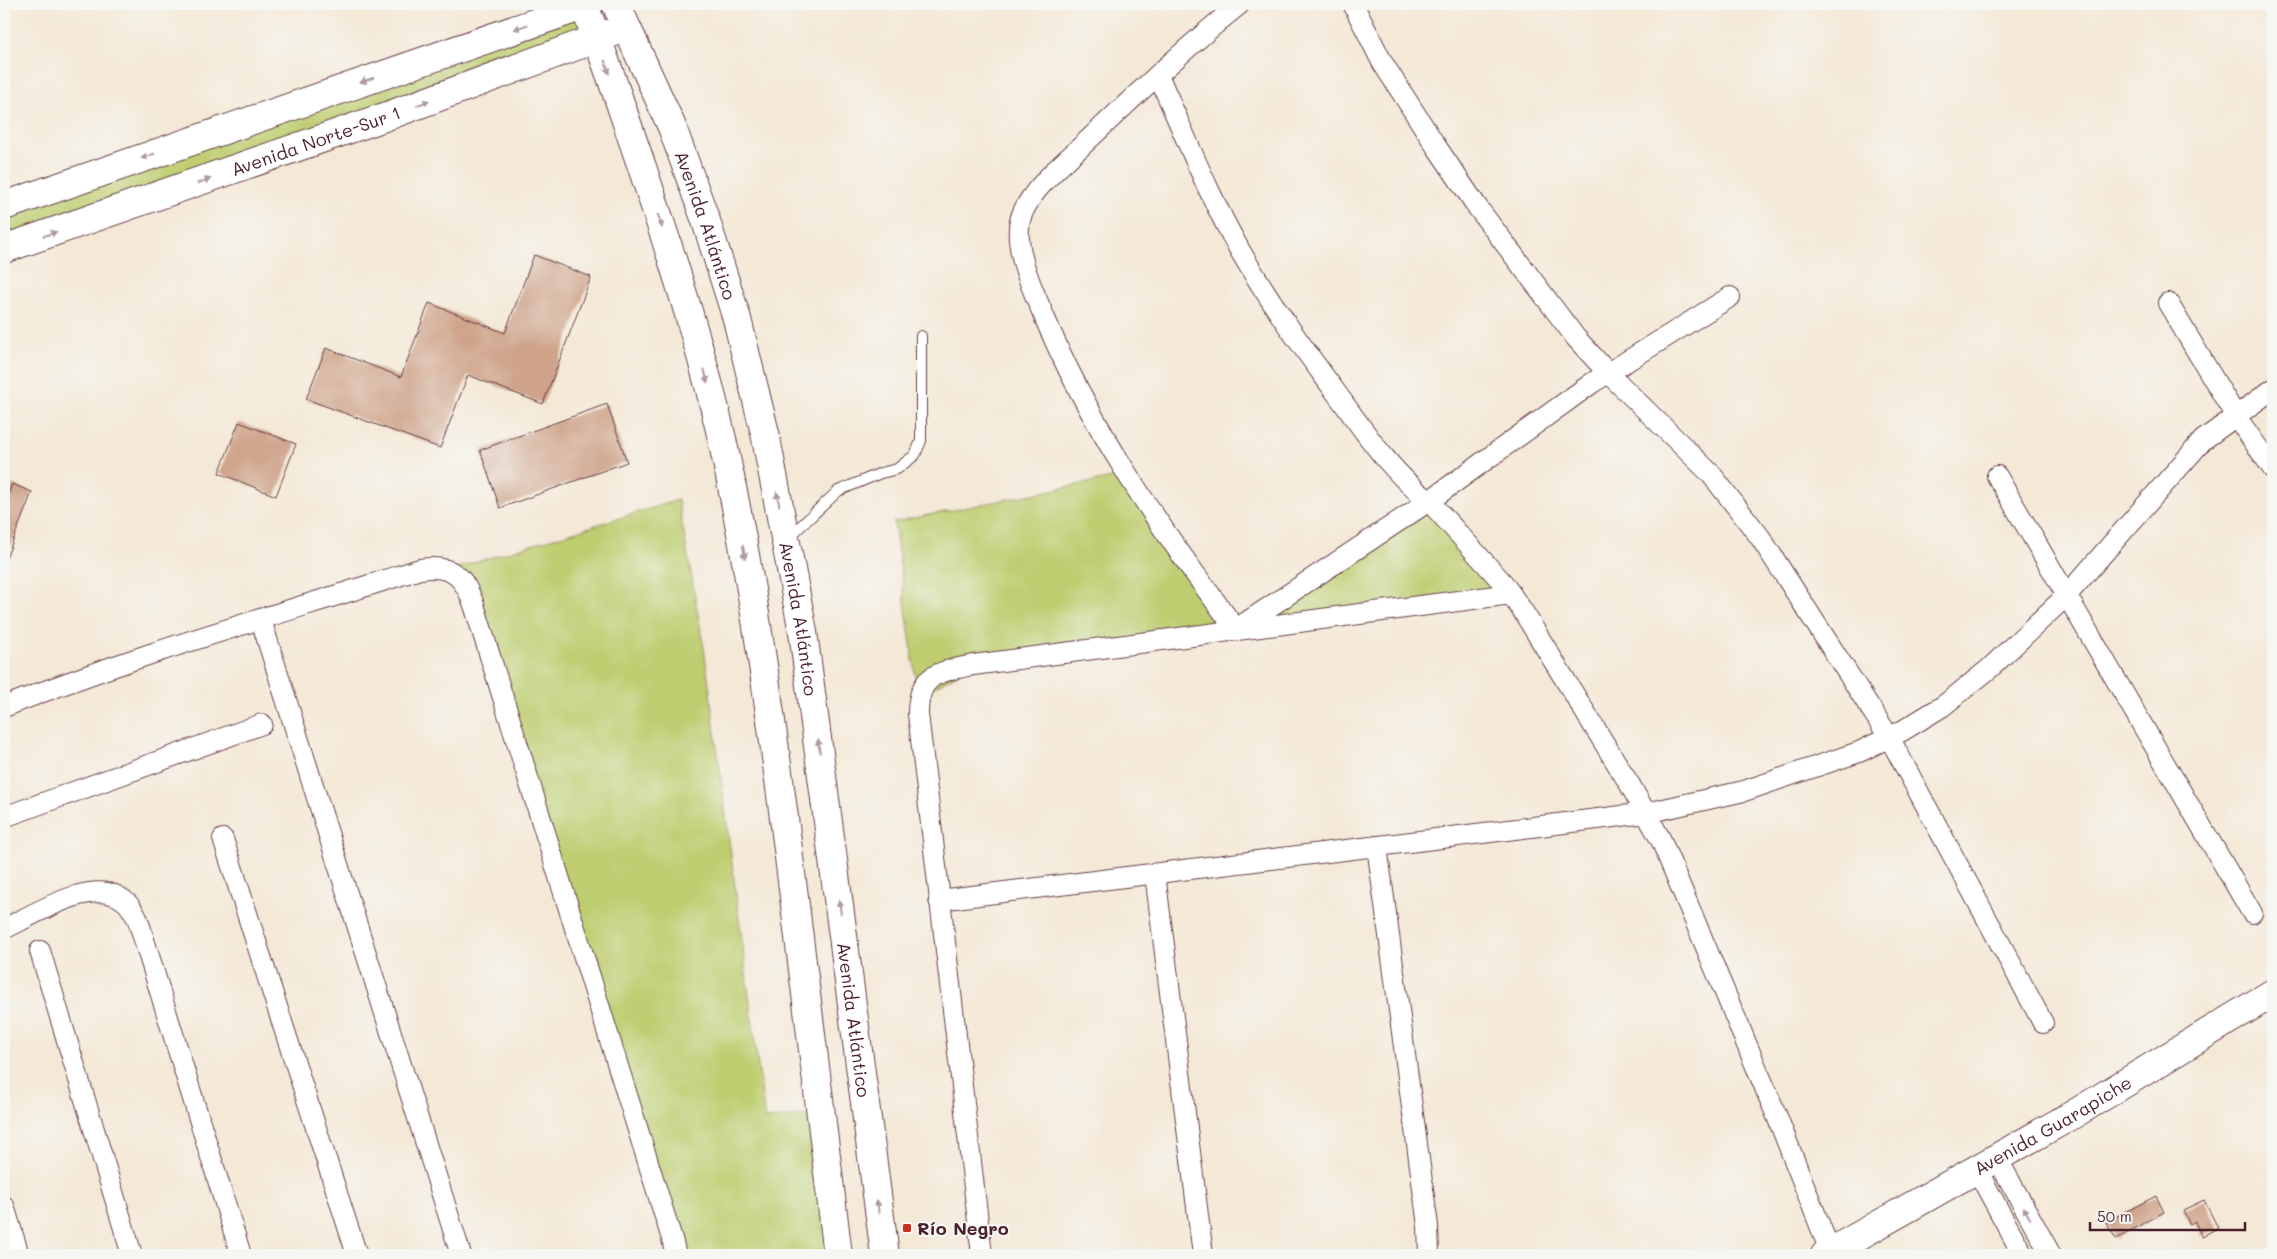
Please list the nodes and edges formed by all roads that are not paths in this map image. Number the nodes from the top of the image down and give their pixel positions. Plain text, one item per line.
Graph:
1 (585, 4) edge
2 (1240, 4) edge
3 (1352, 4) edge
4 (622, 15) edge
5 (598, 39) junction
6 (1158, 76) junction
7 (4, 206) edge
8 (4, 249) edge
9 (1730, 297) dead end
10 (2168, 303) dead end
11 (921, 336) dead end
12 (1608, 373) junction
13 (2273, 389) edge
14 (2235, 415) junction
15 (2273, 469) edge
16 (1997, 476) dead end
17 (1429, 501) junction
18 (787, 540) junction
19 (1511, 594) junction
20 (2066, 596) junction
21 (261, 620) junction
22 (1236, 630) junction
23 (4, 707) edge
24 (262, 724) dead end
25 (1888, 737) junction
26 (1646, 814) junction
27 (4, 817) edge
28 (223, 839) dead end
29 (1377, 846) junction
30 (1156, 874) junction
31 (939, 900) junction
32 (2252, 913) dead end
33 (4, 929) edge
34 (40, 951) dead end
35 (2273, 993) edge
36 (2043, 1023) dead end
37 (1987, 1164) junction
38 (4, 1206) edge
39 (1822, 1254) edge
40 (19, 1255) edge
41 (132, 1255) edge
42 (241, 1255) edge
43 (357, 1255) edge
44 (461, 1255) edge
45 (676, 1255) edge
46 (838, 1255) edge
47 (885, 1255) edge
48 (982, 1255) edge
49 (1203, 1255) edge
50 (1429, 1255) edge
51 (2023, 1255) edge
52 (2051, 1255) edge

1 - 5 main road
1 -> 7 main road
2 - 6 street
3 - 12 street
4 - 5 main road, Avenida Norte-Sur 1
18 -> 4 main road, Avenida Atlántico
8 -> 5 main road, Avenida Norte-Sur 1
5 -> 46 main road
6 - 17 street
6 - 22 street
9 - 12 street
10 - 14 street
11 - 18 lane
12 - 17 street
12 - 25 street
13 - 14 street
14 - 15 street
14 - 20 street
16 - 20 street
17 - 19 street
17 - 22 street
47 -> 18 main road, Avenida Atlántico
19 - 22 street
19 - 26 street
20 - 25 street
20 - 32 street
21 - 23 street
21 - 44 street
21 - 45 street
22 - 31 street
24 - 27 street
25 - 26 street
25 - 36 street
26 - 29 street
26 - 39 street
28 - 43 street
29 - 30 street
29 - 50 street
30 - 31 street
30 - 49 street
31 - 48 street
33 - 42 street
34 - 41 street
35 - 37 main road, Avenida Guarapiche
37 - 39 main road, Avenida Guarapiche
37 - 51 street
52 -> 37 street
38 - 40 street

